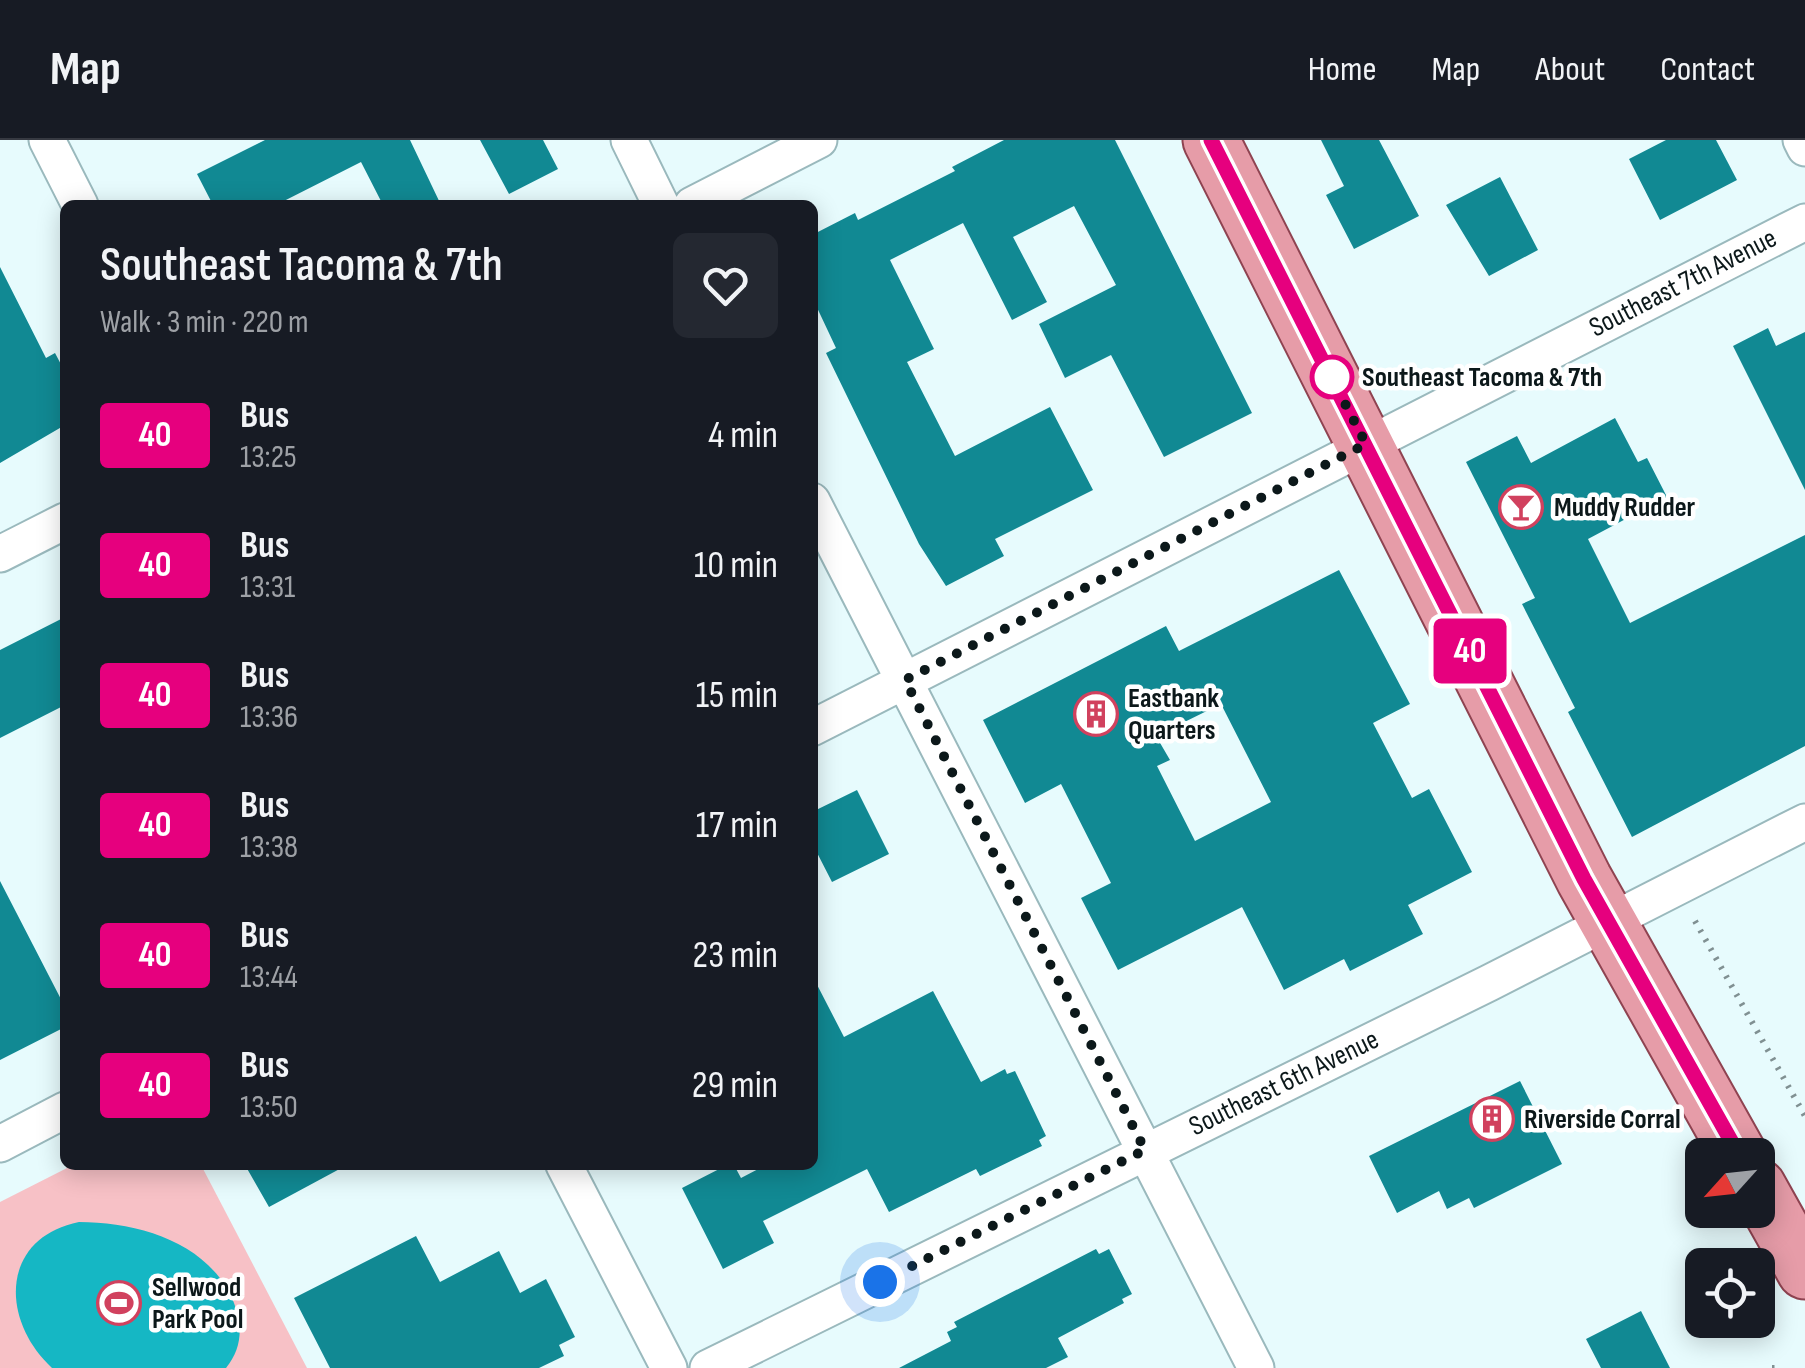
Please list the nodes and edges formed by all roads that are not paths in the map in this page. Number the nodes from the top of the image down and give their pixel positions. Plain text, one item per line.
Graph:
1 (47, 140) edge
2 (628, 140) edge
3 (818, 140) edge
4 (1211, 140) edge
5 (1801, 140) edge
6 (1805, 148) edge
7 (77, 200) edge
8 (658, 200) edge
9 (702, 200) edge
10 (1805, 222) edge
11 (1366, 444) junction
12 (818, 512) edge
13 (60, 524) edge
14 (0, 554) edge
15 (905, 680) junction
16 (818, 725) edge
17 (1805, 822) edge
18 (1608, 923) junction
19 (60, 1113) edge
20 (1729, 1138) edge
21 (0, 1144) edge
22 (1145, 1150) junction
23 (567, 1170) edge
24 (1775, 1217) edge
25 (1805, 1271) edge
26 (669, 1368) edge
27 (708, 1368) edge
28 (1256, 1368) edge

1 - 7 street
2 - 8 street
3 - 9 street
4 - 11 main road
5 - 6 street
10 - 11 street, Southeast 7th Avenue
11 - 15 street, Southeast 7th Avenue
11 - 18 main road
12 - 15 street
13 - 14 street
15 - 16 street, Southeast 7th Avenue
15 - 22 street
17 - 18 street, Southeast 6th Avenue
18 - 20 main road
18 - 22 street, Southeast 6th Avenue
19 - 21 street
22 - 27 street, Southeast 6th Avenue
22 - 28 street
23 - 26 street
24 - 25 main road

